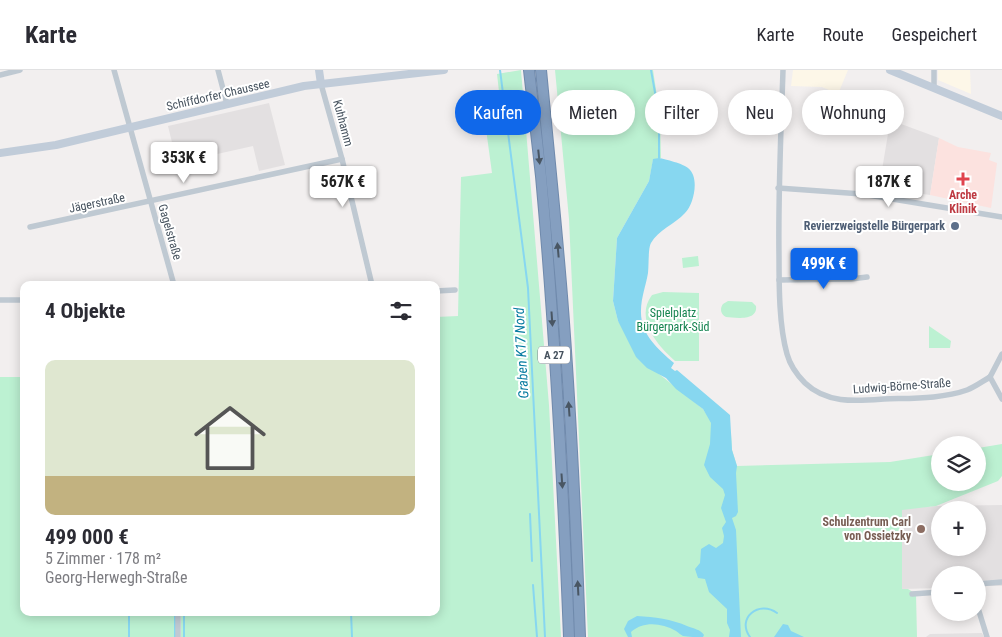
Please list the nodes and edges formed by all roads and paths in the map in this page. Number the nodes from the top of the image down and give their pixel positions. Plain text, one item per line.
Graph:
1 (20, 70) edge
2 (114, 70) edge
3 (218, 70) edge
4 (319, 70) edge
5 (444, 70) edge
6 (783, 70) edge
7 (890, 70) edge
8 (934, 70) edge
9 (543, 71) edge
10 (529, 72) edge
11 (0, 75) edge
12 (321, 84) junction
13 (934, 88) junction
14 (227, 104) junction
15 (1002, 116) edge
16 (130, 127) junction
17 (0, 153) edge
18 (342, 159) junction
19 (778, 188) junction
20 (150, 202) junction
21 (1002, 217) edge
22 (30, 227) dead end
23 (867, 277) dead end
24 (779, 280) junction
25 (173, 281) edge
26 (371, 281) edge
27 (455, 290) dead end
28 (440, 291) edge
29 (0, 300) edge
30 (20, 300) edge
31 (1002, 354) edge
32 (990, 377) junction
33 (1002, 399) edge
34 (1002, 582) edge
35 (986, 583) edge
36 (931, 593) edge
37 (912, 594) dead end
38 (178, 616) edge
39 (982, 621) edge
40 (178, 637) edge
41 (568, 637) edge
42 (580, 637) edge
43 (987, 637) edge

1 - 11 street
2 - 16 street, Gagelstraße
3 - 14 street
4 - 12 street
5 - 12 street, Schiffdorfer Chaussee
6 - 19 street, Ludwig-Börne-Straße
7 - 13 street
8 - 13 street
42 -> 9 highway, A 27
10 -> 41 highway, A 27
12 - 14 street, Schiffdorfer Chaussee
12 - 18 street, Kuhhamm
13 - 15 street
14 - 16 street, Schiffdorfer Chaussee
16 - 17 street, Schiffdorfer Chaussee
16 - 20 street, Gagelstraße
18 - 20 street, Jägerstraße
18 - 26 street, Kuhhamm
19 - 21 street
19 - 24 street, Ludwig-Börne-Straße
20 - 22 street, Jägerstraße
20 - 25 street, Gagelstraße
23 - 24 street
24 - 32 street, Ludwig-Börne-Straße
27 - 28 street
29 - 30 street
31 - 32 street
32 - 33 street
34 - 35 street
36 - 37 street
38 - 40 street
39 - 43 street

